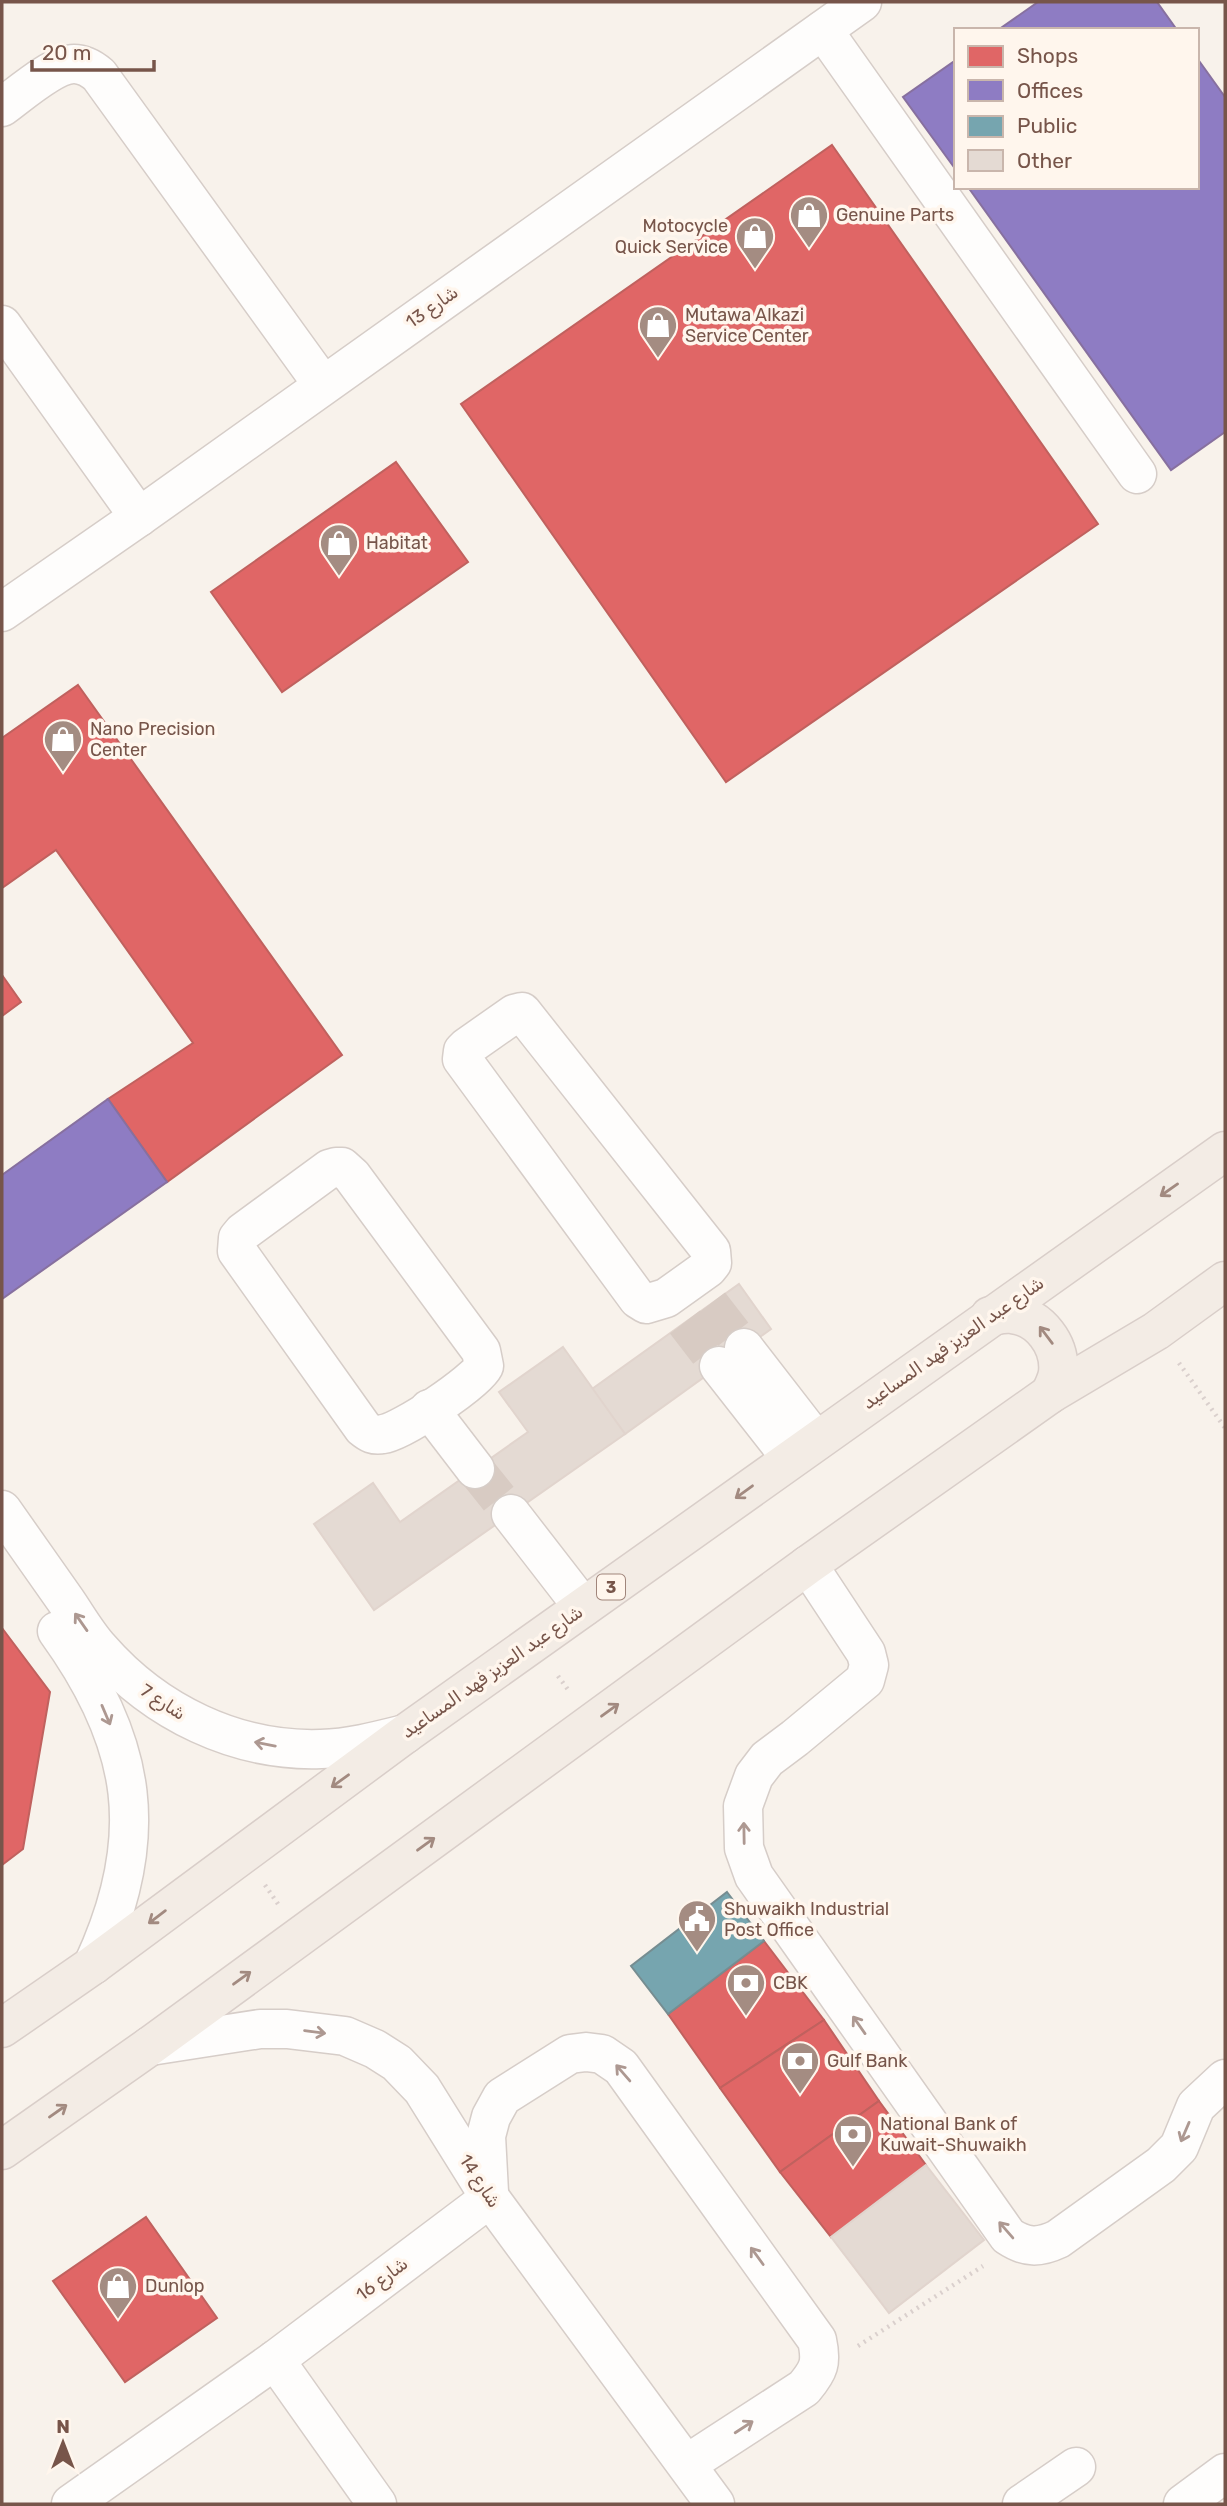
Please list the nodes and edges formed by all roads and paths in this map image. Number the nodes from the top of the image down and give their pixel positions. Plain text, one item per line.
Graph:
1 (862, 2) edge
2 (823, 30) junction
3 (2, 107) edge
4 (2, 325) edge
5 (323, 384) junction
6 (1137, 474) dead end
7 (139, 517) junction
8 (2, 612) edge
9 (1225, 1151) edge
10 (1225, 1281) edge
11 (688, 1301) joint
12 (990, 1316) junction
13 (1156, 1331) junction
14 (732, 1357) tunnel mouth
15 (1050, 1394) junction
16 (429, 1409) junction
17 (1225, 1428) edge
18 (803, 1449) junction
19 (475, 1469) tunnel mouth
20 (2, 1510) edge
21 (510, 1514) tunnel mouth
22 (2, 1556) edge
23 (808, 1565) junction
24 (583, 1607) junction
25 (533, 1642) junction
26 (593, 1723) junction
27 (405, 1734) junction
28 (241, 1853) junction
29 (302, 1935) junction
30 (93, 1965) junction
31 (2, 2028) edge
32 (150, 2046) junction
33 (1225, 2079) edge
34 (2, 2150) edge
35 (490, 2197) junction
36 (1019, 2243) junction
37 (275, 2360) junction
38 (816, 2373) junction
39 (687, 2464) junction
40 (1076, 2467) dead end
41 (1225, 2473) edge
42 (71, 2504) edge
43 (377, 2504) edge
44 (715, 2504) edge
45 (1022, 2504) edge
46 (1183, 2504) edge

1 - 2 street, شارع 13
2 - 5 street, شارع 13
2 - 6 street
3 - 5 street
4 - 7 street
5 - 7 street, شارع 13
7 - 8 street, شارع 13
9 -> 12 main road, شارع عبد العزيز فهد المساعيد / 3
10 - 13 main road
11 - 11 street
15 -> 12 main road
12 - 18 main road, شارع عبد العزيز فهد المساعيد / 3
13 - 15 main road
13 - 17 path
14 - 18 street
15 - 23 main road
16 - 16 street
16 - 19 street
18 -> 24 main road, شارع عبد العزيز فهد المساعيد / 3
27 -> 20 street, شارع 7
21 - 24 street
22 -> 30 street
26 -> 23 main road
36 -> 23 street
24 - 25 main road, شارع عبد العزيز فهد المساعيد / 3
25 - 26 path
25 - 27 main road, شارع عبد العزيز فهد المساعيد / 3
29 -> 26 main road
27 -> 28 main road, شارع عبد العزيز فهد المساعيد / 3
28 - 29 path
28 -> 30 main road, شارع عبد العزيز فهد المساعيد / 3
32 -> 29 main road
30 - 31 main road, شارع عبد العزيز فهد المساعيد / 3
34 -> 32 main road
32 -> 35 street, شارع 14
33 -> 36 street
35 - 37 street, شارع 16
38 -> 35 street
35 - 39 street, شارع 14
36 - 38 path
37 - 42 street, شارع 16
37 - 43 street
39 -> 38 street
39 - 44 street, شارع 14
40 - 45 street
41 - 46 street

